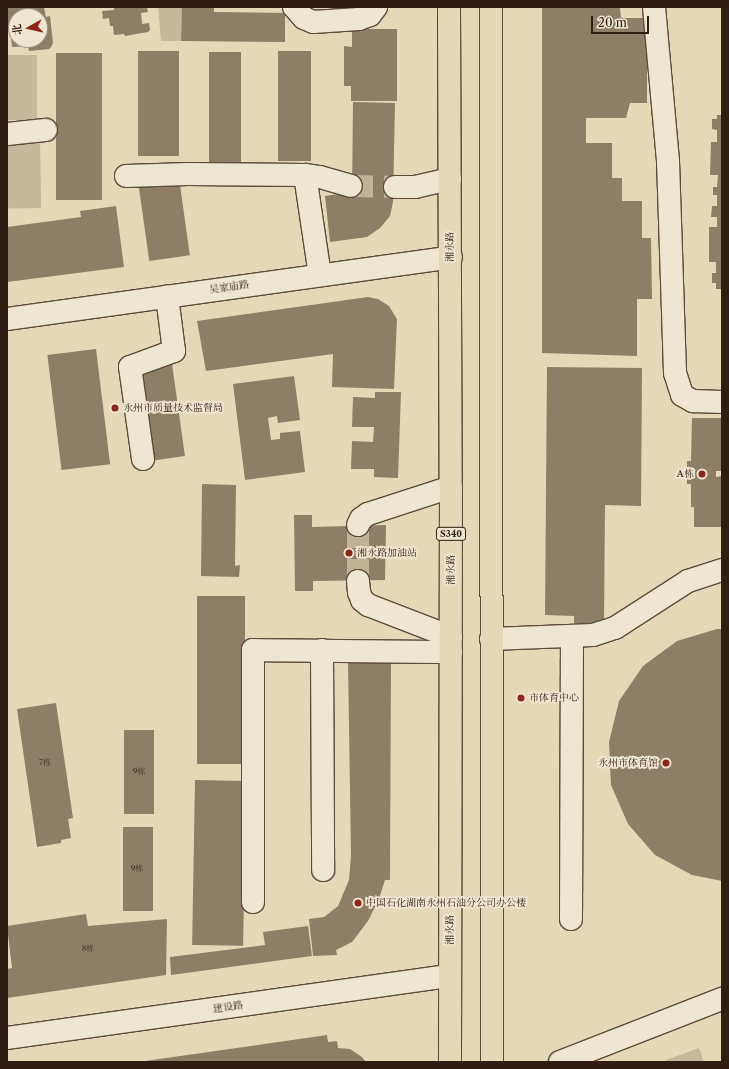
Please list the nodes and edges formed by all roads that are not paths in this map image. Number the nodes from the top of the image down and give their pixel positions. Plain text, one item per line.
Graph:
1 (294, 7) edge
2 (376, 7) edge
3 (449, 7) edge
4 (491, 7) edge
5 (654, 7) edge
6 (46, 130) dead end
7 (7, 134) edge
8 (305, 175) junction
9 (126, 176) dead end
10 (450, 179) junction
11 (351, 186) tunnel mouth
12 (394, 187) tunnel mouth
13 (450, 257) junction
14 (320, 275) junction
15 (167, 296) junction
16 (7, 318) edge
17 (722, 402) edge
18 (143, 459) dead end
19 (451, 487) junction
20 (358, 525) dead end
21 (722, 570) edge
22 (358, 580) tunnel mouth
23 (572, 636) junction
24 (491, 639) junction
25 (451, 644) junction
26 (322, 650) junction
27 (323, 870) dead end
28 (253, 902) dead end
29 (571, 919) dead end
30 (450, 976) junction
31 (722, 999) edge
32 (7, 1038) edge
33 (450, 1062) edge
34 (492, 1062) edge
35 (560, 1062) edge

1 - 2 street
3 - 10 main road, 湘永路 / S340
4 - 24 main road
5 - 17 street
6 - 7 street
8 - 9 street
8 - 11 street
8 - 14 street
10 - 12 street
10 - 13 main road, 湘永路 / S340
13 - 14 street, 吴家庙路
13 - 19 main road, 湘永路 / S340
14 - 15 street, 吴家庙路
15 - 16 street, 吴家庙路
15 - 18 street
19 - 20 street
19 - 25 main road, 湘永路 / S340
21 - 23 street
22 - 25 street
23 - 24 street
23 - 29 street
24 - 34 main road
25 - 26 street
25 - 30 main road, 湘永路 / S340
26 - 27 street
26 - 28 street
30 - 32 street, 建设路
30 - 33 main road, 湘永路 / S340
31 - 35 street

